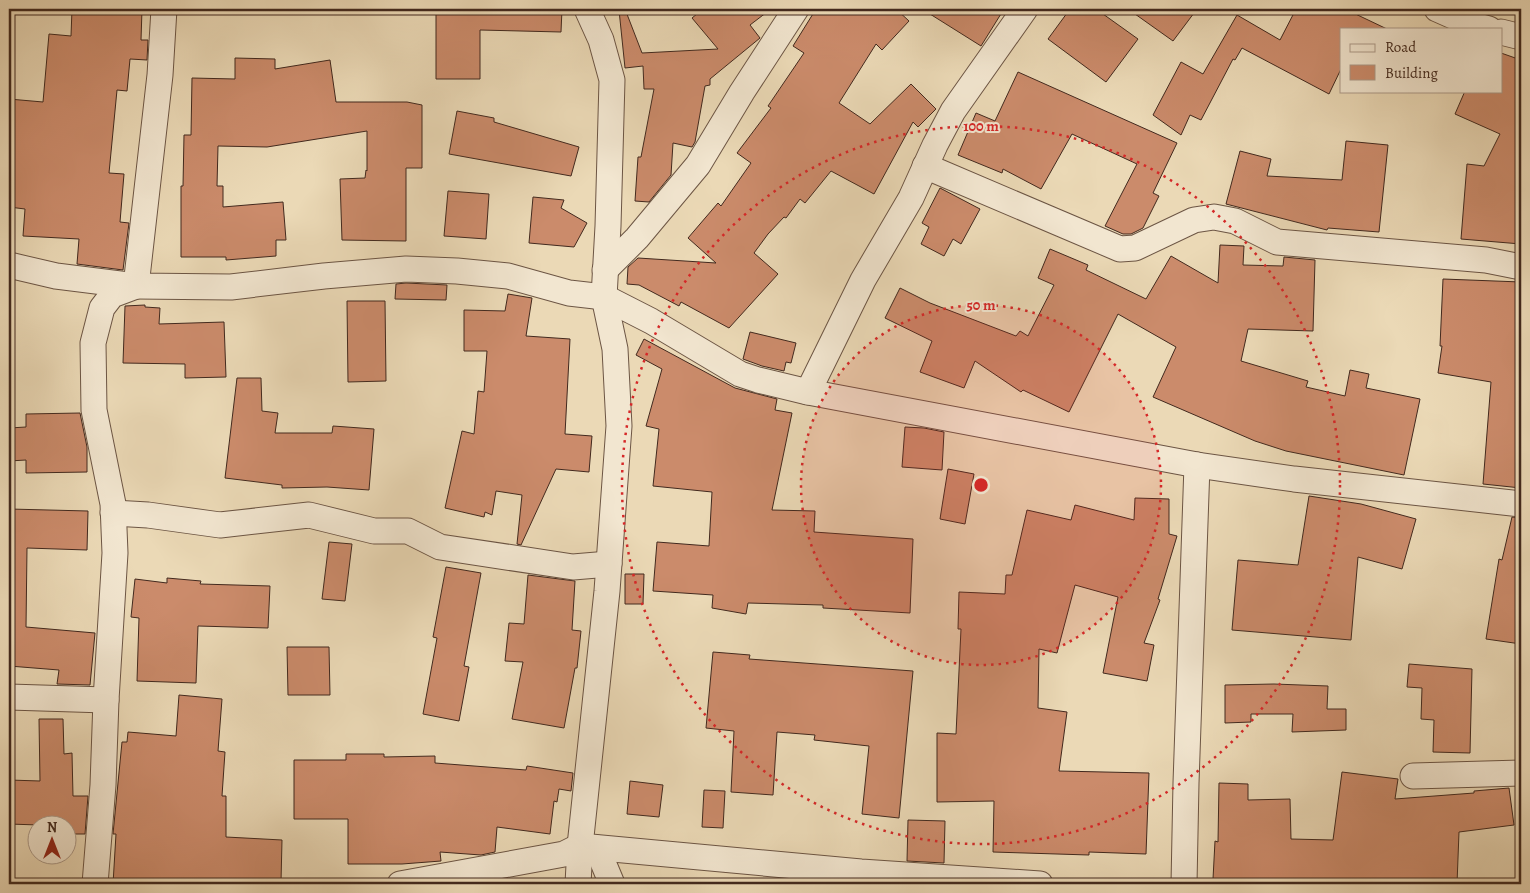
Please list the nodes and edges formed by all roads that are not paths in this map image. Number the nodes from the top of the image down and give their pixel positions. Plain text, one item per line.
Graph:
1 (164, 9) edge
2 (587, 9) edge
3 (796, 9) edge
4 (1025, 9) edge
5 (1437, 9) edge
6 (1485, 28) edge
7 (1502, 32) edge
8 (1521, 37) edge
9 (925, 166) junction
10 (9, 265) edge
11 (1521, 267) edge
12 (605, 270) junction
13 (136, 286) junction
14 (604, 297) junction
15 (808, 392) junction
16 (1197, 465) junction
17 (1521, 504) edge
18 (113, 513) junction
19 (609, 564) junction
20 (9, 697) edge
21 (106, 700) junction
22 (1521, 773) edge
23 (1413, 776) dead end
24 (589, 847) junction
25 (95, 884) edge
26 (400, 884) edge
27 (578, 884) edge
28 (612, 884) edge
29 (1040, 884) edge
30 (1184, 884) edge

1 - 13 street
2 - 12 street
3 - 12 street
4 - 9 street
5 - 6 street
7 - 8 street
9 - 11 street
9 - 15 street
10 - 13 street
12 - 14 street
13 - 14 street
13 - 18 street
14 - 15 street
14 - 19 street
15 - 16 street
16 - 17 street
16 - 30 street
18 - 19 street
18 - 21 street
19 - 24 street
20 - 21 street
21 - 25 street
22 - 23 street
24 - 26 street
24 - 27 street
24 - 28 street
24 - 29 street

